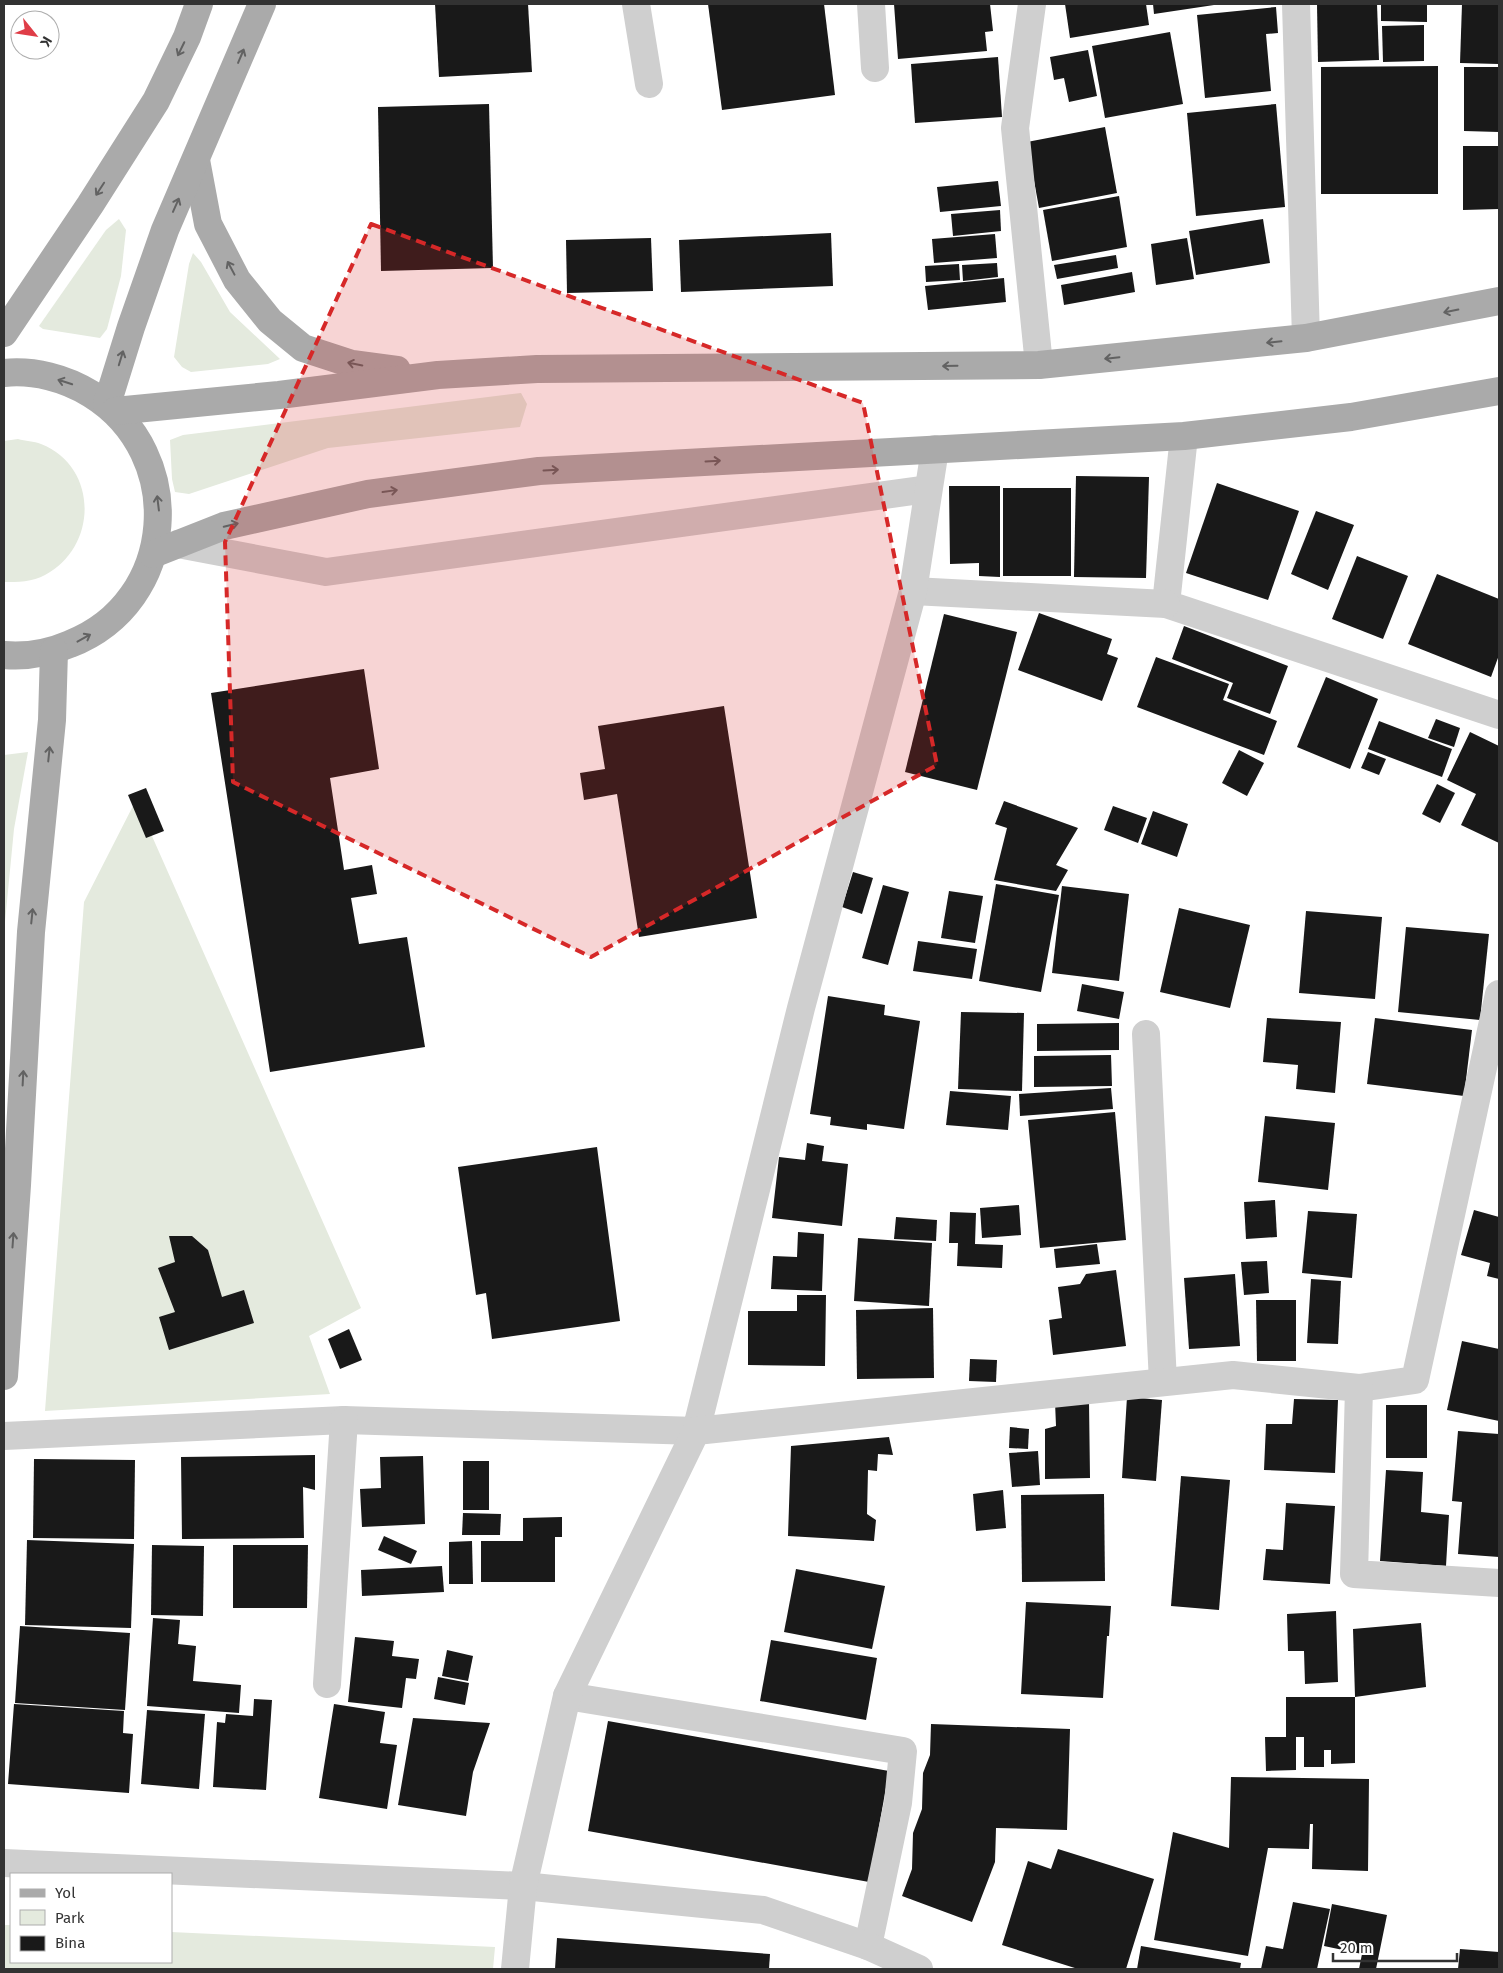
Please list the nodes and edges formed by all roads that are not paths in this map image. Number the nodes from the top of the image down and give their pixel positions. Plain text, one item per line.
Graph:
1 (199, 4) edge
2 (262, 4) edge
3 (636, 4) edge
4 (871, 4) edge
5 (1032, 4) edge
6 (1296, 4) edge
7 (875, 68) dead end
8 (649, 84) dead end
9 (196, 160) junction
10 (1499, 301) edge
11 (4, 333) edge
12 (1306, 338) junction
13 (1039, 365) junction
14 (4, 373) edge
15 (438, 375) junction
16 (1499, 391) edge
17 (111, 408) junction
18 (1184, 436) junction
19 (935, 449) junction
20 (928, 489) junction
21 (178, 544) junction
22 (153, 554) junction
23 (913, 591) junction
24 (1166, 604) junction
25 (54, 651) junction
26 (4, 655) edge
27 (1499, 715) edge
28 (1499, 994) edge
29 (1146, 1034) dead end
30 (4, 1376) edge
31 (1163, 1382) junction
32 (1359, 1388) junction
33 (344, 1420) junction
34 (696, 1431) junction
35 (4, 1436) edge
36 (1499, 1583) edge
37 (327, 1684) dead end
38 (567, 1696) junction
39 (4, 1863) edge
40 (523, 1886) junction
41 (868, 1946) junction
42 (515, 1969) edge
43 (919, 1969) edge

1 -> 11 main road
9 -> 2 main road
3 - 8 street
4 - 7 street
5 - 13 street
6 - 12 street
15 -> 9 main road
17 -> 9 main road
10 -> 12 main road
12 -> 13 main road
13 -> 15 main road
17 -> 14 main road
15 - 17 main road
16 - 18 main road
22 -> 17 main road
18 - 19 main road
18 - 24 street
19 - 20 street
21 -> 19 main road
20 - 21 street
20 - 23 street
21 - 22 main road
25 -> 22 main road
23 - 24 street
23 - 34 street
24 - 27 street
25 - 26 main road
30 -> 25 main road
28 - 32 street
29 - 31 street
31 - 32 street
31 - 34 street
32 - 36 street
33 - 34 street
33 - 35 street
33 - 37 street
34 - 38 street
38 - 40 street
38 - 41 street
39 - 40 street
40 - 41 street
40 - 42 street
41 - 43 street

